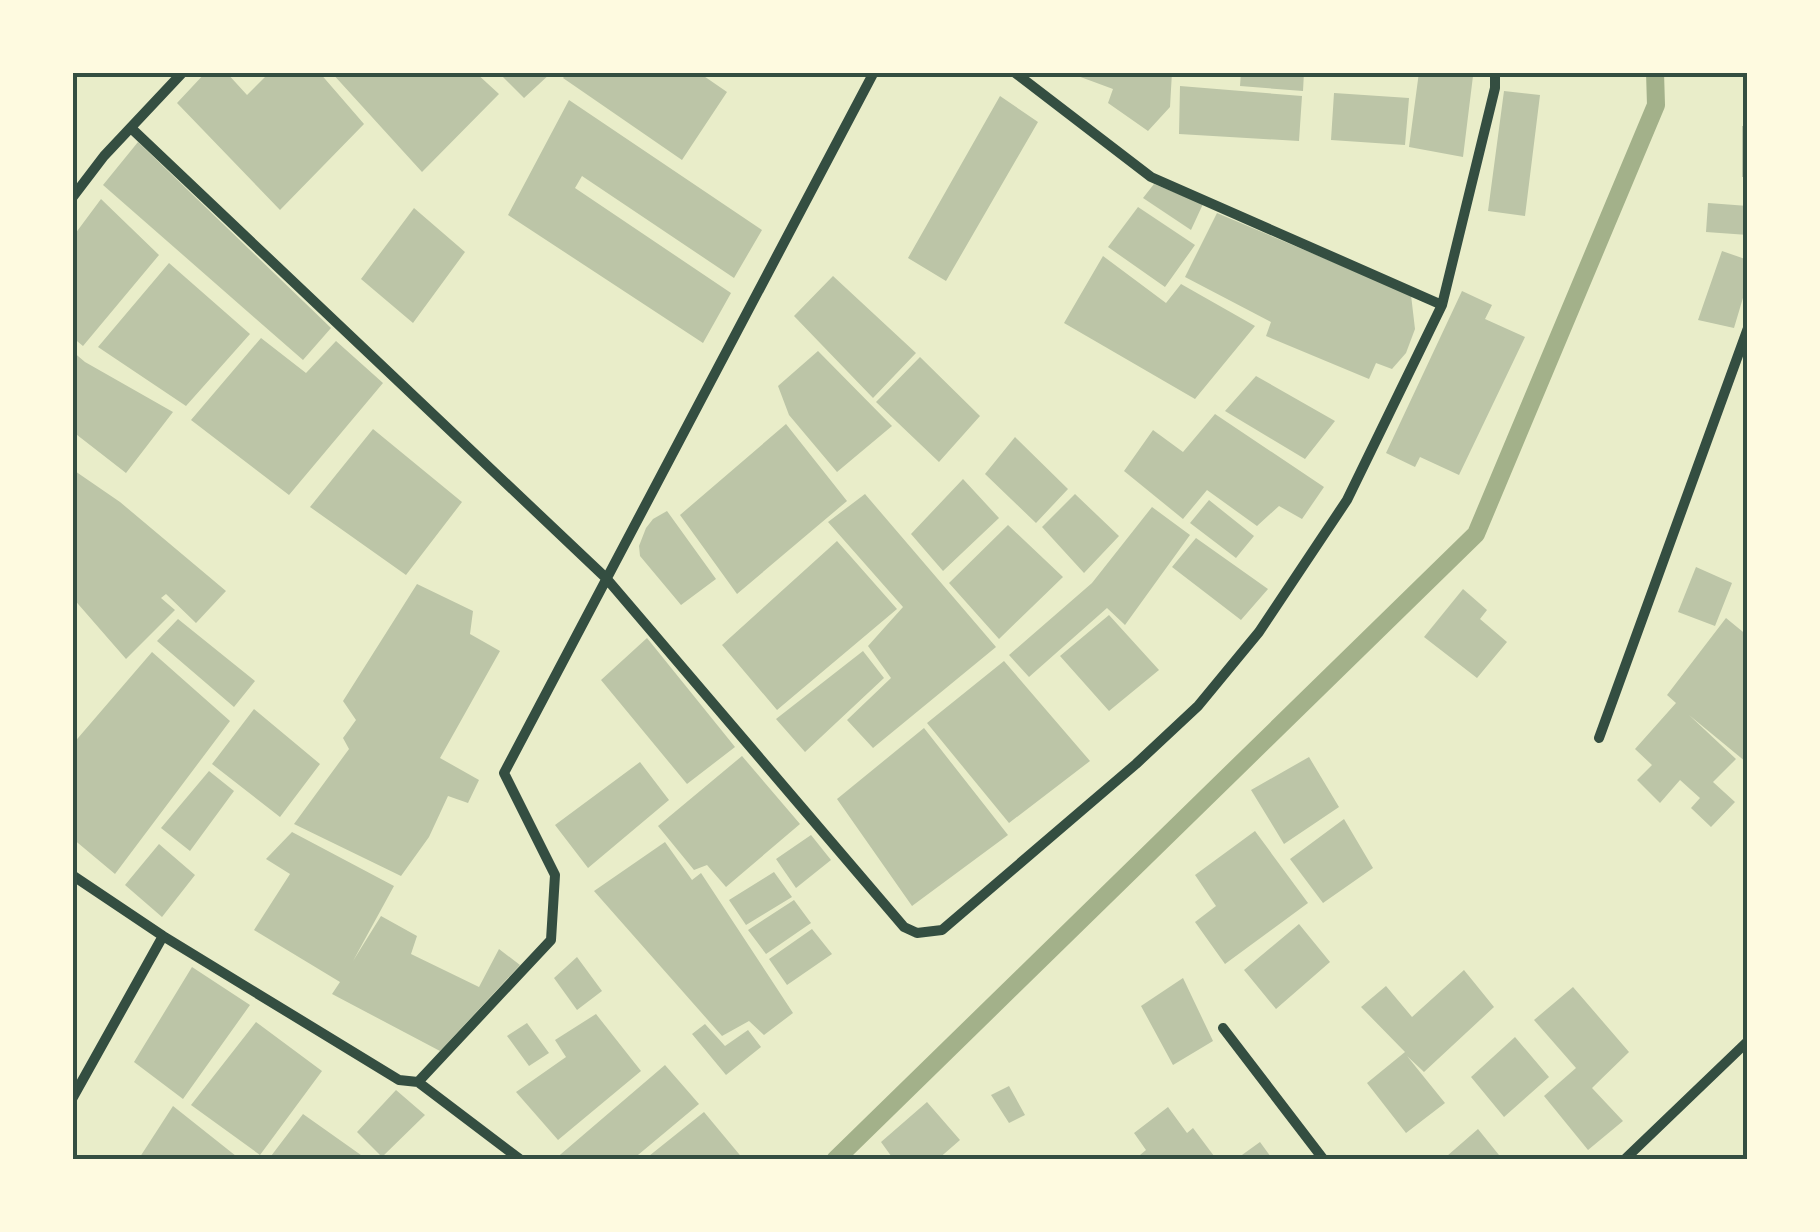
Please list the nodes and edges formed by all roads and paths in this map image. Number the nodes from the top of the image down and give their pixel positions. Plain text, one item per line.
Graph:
1 (183, 72) edge
2 (874, 72) edge
3 (1014, 72) edge
4 (1495, 72) edge
5 (131, 128) junction
6 (72, 198) edge
7 (1442, 305) junction
8 (1748, 328) edge
9 (606, 578) junction
10 (1599, 738) dead end
11 (72, 874) edge
12 (163, 936) junction
13 (1223, 1028) dead end
14 (1748, 1041) edge
15 (418, 1082) junction
16 (72, 1099) edge
17 (522, 1160) edge
18 (1324, 1160) edge
19 (1624, 1160) edge

1 - 5 street
2 - 9 street
3 - 7 street
4 - 7 street
5 - 6 street
5 - 9 street
7 - 9 street
8 - 10 street
9 - 15 street
11 - 12 street
12 - 15 street
12 - 16 street
13 - 18 street
14 - 19 street
15 - 17 street

